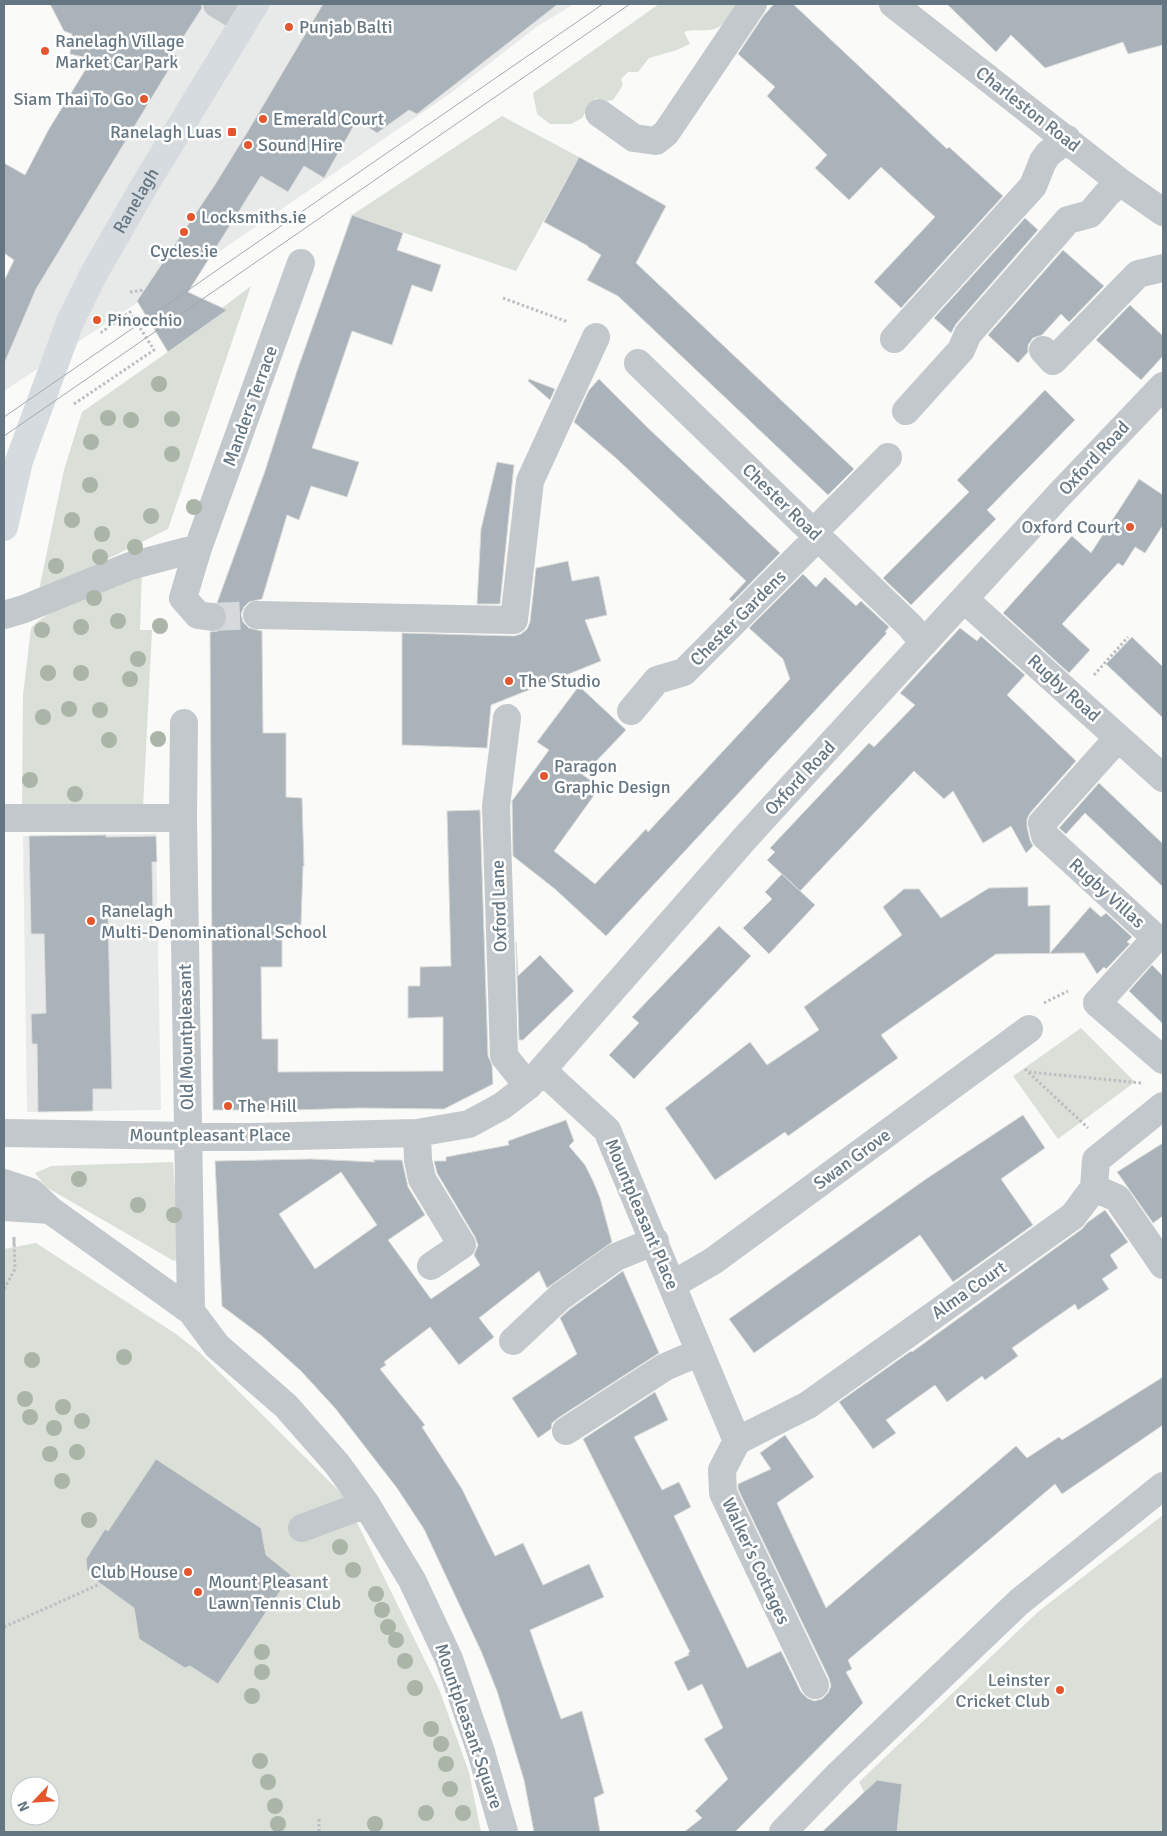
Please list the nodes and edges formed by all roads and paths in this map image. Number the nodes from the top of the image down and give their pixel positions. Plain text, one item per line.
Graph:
1 (217, 4) edge
2 (753, 4) edge
3 (893, 4) edge
4 (249, 12) edge
5 (599, 113) dead end
6 (1067, 140) junction
7 (1120, 182) junction
8 (1163, 212) edge
9 (302, 263) dead end
10 (1163, 268) edge
11 (144, 290) dead end
12 (130, 292) dead end
13 (503, 298) dead end
14 (130, 312) dead end
15 (596, 337) joint
16 (894, 340) dead end
17 (1043, 350) dead end
18 (638, 363) dead end
19 (1163, 386) edge
20 (67, 409) dead end
21 (906, 411) dead end
22 (888, 456) dead end
23 (4, 527) edge
24 (815, 535) junction
25 (198, 548) junction
26 (964, 599) junction
27 (4, 615) edge
28 (257, 616) tunnel mouth
29 (212, 617) tunnel mouth
30 (1128, 637) dead end
31 (924, 643) junction
32 (1073, 697) junction
33 (631, 710) dead end
34 (507, 718) dead end
35 (184, 723) dead end
36 (1118, 738) junction
37 (1163, 778) edge
38 (4, 818) edge
39 (183, 818) junction
40 (1160, 941) edge
41 (1098, 1003) junction
42 (1029, 1029) joint
43 (1004, 1048) junction
44 (1163, 1060) edge
45 (1028, 1072) junction
46 (535, 1078) junction
47 (1144, 1084) dead end
48 (1163, 1106) edge
49 (4, 1133) edge
50 (417, 1133) junction
51 (188, 1136) junction
52 (1111, 1148) junction
53 (4, 1183) edge
54 (1094, 1188) junction
55 (4, 1207) edge
56 (50, 1210) junction
57 (654, 1241) junction
58 (14, 1247) dead end
59 (1163, 1265) edge
60 (430, 1266) dead end
61 (672, 1286) junction
62 (4, 1290) edge
63 (191, 1311) junction
64 (513, 1342) dead end
65 (700, 1352) junction
66 (566, 1431) dead end
67 (737, 1441) junction
68 (1163, 1486) edge
69 (366, 1504) junction
70 (302, 1528) dead end
71 (100, 1584) dead end
72 (4, 1627) edge
73 (815, 1685) dead end
74 (319, 1819) dead end
75 (319, 1832) edge
76 (504, 1832) edge
77 (783, 1832) edge

1 - 4 street
2 - 5 street
3 - 6 street, Charleston Road
4 - 23 main road, Ranelagh
6 - 7 street, Charleston Road
6 - 16 street
7 - 8 street, Charleston Road
7 - 21 street
9 - 25 street, Manders Terrace
10 - 17 street
11 - 12 path
13 - 15 path
14 - 20 path
15 - 28 street
18 - 24 street, Chester Road
19 - 26 street, Oxford Road
22 - 24 street, Chester Gardens
24 - 31 street, Chester Road
24 - 33 street, Chester Gardens
25 - 27 street
25 - 29 street, Manders Terrace
26 - 31 street, Oxford Road
26 - 32 street, Rugby Road
30 - 32 path
31 - 46 street, Oxford Road
32 - 36 street, Rugby Road
34 - 46 street, Oxford Lane
35 - 39 street, Old Mountpleasant
36 - 37 street, Rugby Road
36 - 40 street, Rugby Villas
38 - 39 street
39 - 51 street, Old Mountpleasant
40 - 41 street, Rugby Villas
41 - 42 path
41 - 44 street
42 - 43 street, Swan Grove
43 - 45 path
43 - 61 street, Swan Grove
45 - 47 path
45 - 52 path
46 - 50 street, Oxford Road
46 - 57 street, Mountpleasant Place
48 - 52 street
49 - 51 street, Mountpleasant Place
50 - 51 street, Mountpleasant Place
50 - 60 street
51 - 63 street
52 - 54 street
53 - 56 street
54 - 59 street
54 - 67 street, Alma Court
55 - 56 street
56 - 63 street
57 - 61 street, Mountpleasant Place
57 - 64 street
58 - 62 path
61 - 65 street, Mountpleasant Place
63 - 69 street, Mountpleasant Square
65 - 66 street
65 - 67 street
67 - 73 street, Walker's Cottages
68 - 77 street
69 - 70 street
69 - 76 street, Mountpleasant Square
71 - 72 path
74 - 75 path

